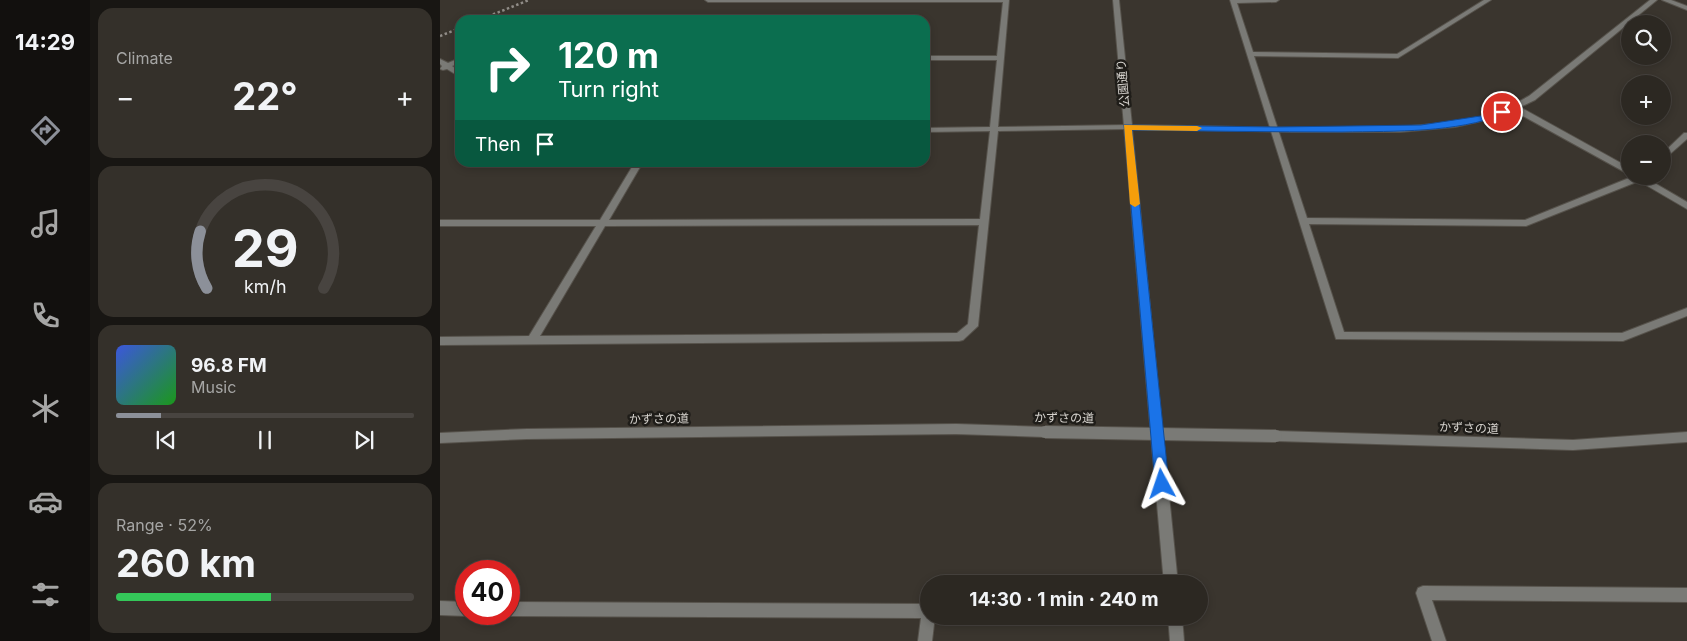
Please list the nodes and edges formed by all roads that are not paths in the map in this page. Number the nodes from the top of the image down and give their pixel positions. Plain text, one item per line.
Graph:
1 (708, 0) edge
2 (1006, 0) edge
3 (1116, 0) edge
4 (1234, 0) edge
5 (1276, 0) edge
6 (1488, 0) edge
7 (1654, 0) edge
8 (1665, 0) edge
9 (1687, 8) edge
10 (1251, 54) junction
11 (930, 58) edge
12 (1000, 58) junction
13 (440, 61) edge
14 (444, 68) edge
15 (1515, 108) junction
16 (1127, 127) junction
17 (930, 130) edge
18 (994, 130) junction
19 (1276, 130) junction
20 (1687, 135) edge
21 (1671, 150) edge
22 (636, 167) edge
23 (1621, 167) edge
24 (1621, 185) edge
25 (1654, 185) edge
26 (1687, 206) edge
27 (1303, 221) junction
28 (984, 222) junction
29 (440, 223) edge
30 (603, 223) junction
31 (1687, 312) edge
32 (532, 340) junction
33 (440, 341) edge
34 (1687, 437) edge
35 (440, 438) edge
36 (1171, 575) edge
37 (1687, 596) edge
38 (440, 608) edge
39 (455, 608) edge
40 (520, 609) edge
41 (1176, 625) edge
42 (925, 641) edge
43 (1177, 641) edge
44 (1438, 641) edge

1 - 2 street
2 - 12 street
3 - 16 street, 公園通り
4 - 5 street
4 - 10 street
6 - 10 street
7 - 15 street
8 - 9 street
10 - 19 street
11 - 12 street
12 - 18 street
13 - 14 street
15 - 19 street
15 - 23 street
16 - 18 street
16 - 19 street
16 - 36 street, 公園通り
17 - 18 street
18 - 28 street
19 - 27 street
20 - 21 street
22 - 30 street
24 - 27 street
25 - 26 street
27 - 31 street
28 - 30 street
28 - 32 street
29 - 30 street
30 - 32 street
32 - 33 street
34 - 35 street, かずさの道, bridge
37 - 44 street
38 - 39 street
40 - 42 street
41 - 43 street

